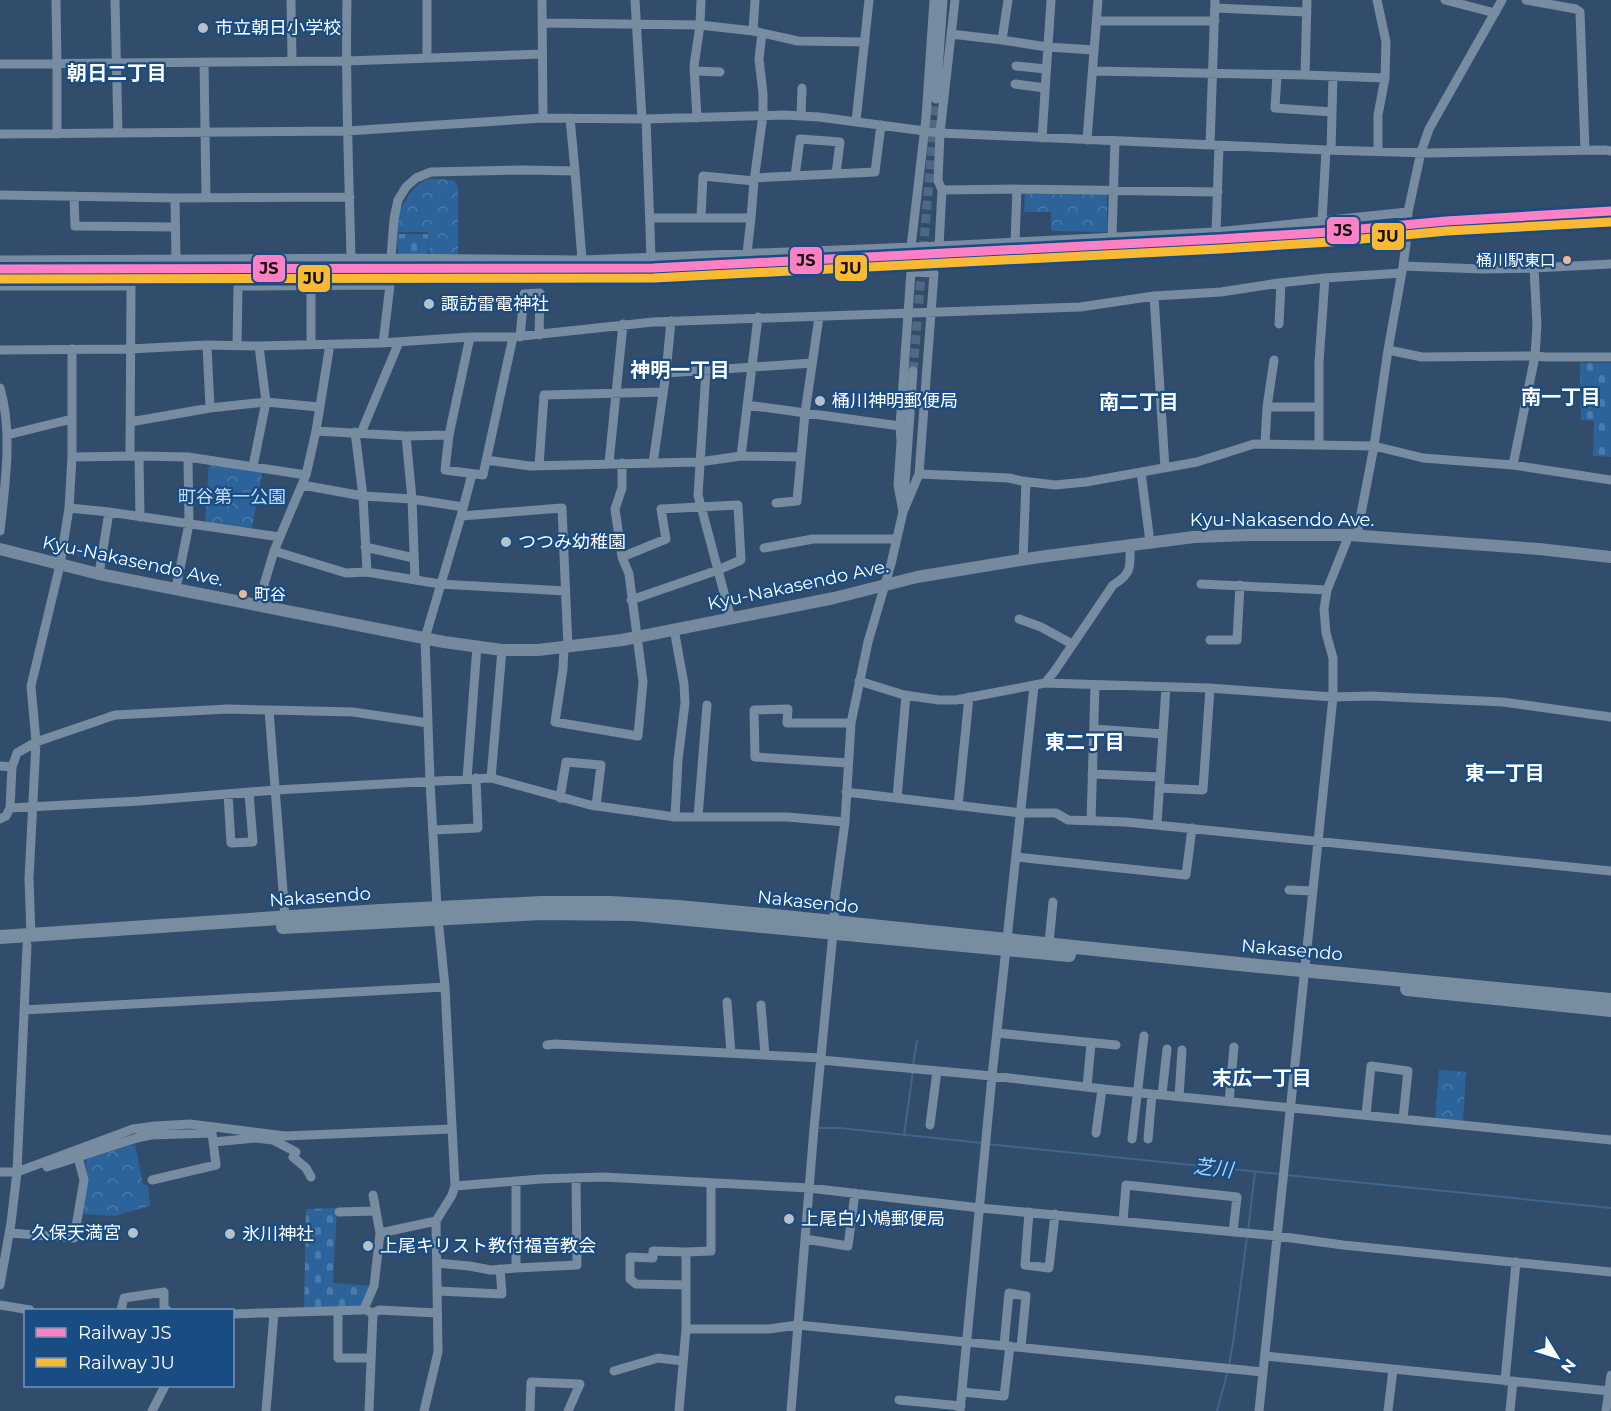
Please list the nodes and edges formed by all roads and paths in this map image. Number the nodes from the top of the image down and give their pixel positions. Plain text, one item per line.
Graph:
1 (56, 0) edge
2 (115, 0) edge
3 (291, 0) edge
4 (347, 0) edge
5 (427, 0) edge
6 (543, 0) edge
7 (635, 0) edge
8 (701, 0) edge
9 (755, 0) edge
10 (869, 0) edge
11 (933, 0) edge
12 (943, 0) edge
13 (955, 0) edge
14 (1008, 0) edge
15 (1051, 0) edge
16 (1098, 0) edge
17 (1307, 0) edge
18 (1377, 0) edge
19 (1445, 0) edge
20 (1502, 0) edge
21 (1526, 0) edge
22 (1580, 0) edge
23 (1215, 4) edge
24 (1579, 10) junction
25 (1307, 12) junction
26 (1495, 13) junction
27 (1097, 21) junction
28 (1215, 21) junction
29 (543, 23) junction
30 (636, 24) junction
31 (700, 25) junction
32 (758, 32) junction
33 (951, 34) junction
34 (1002, 40) junction
35 (865, 42) junction
36 (1047, 47) junction
37 (1094, 50) junction
38 (542, 54) junction
39 (427, 58) junction
40 (346, 61) junction
41 (204, 62) junction
42 (292, 62) junction
43 (0, 63) edge
44 (117, 63) junction
45 (57, 64) junction
46 (1016, 66) dead end
47 (1046, 69) junction
48 (695, 71) junction
49 (1093, 71) junction
50 (720, 72) dead end
51 (1214, 73) junction
52 (1277, 75) junction
53 (1305, 75) junction
54 (1334, 76) junction
55 (1385, 78) junction
56 (1015, 84) dead end
57 (802, 88) dead end
58 (1045, 88) junction
59 (936, 99) tunnel mouth
60 (1332, 112) junction
61 (763, 115) junction
62 (801, 116) junction
63 (543, 118) junction
64 (570, 118) junction
65 (698, 118) junction
66 (644, 119) junction
67 (856, 122) junction
68 (881, 125) junction
69 (347, 131) junction
70 (923, 131) junction
71 (205, 132) junction
72 (118, 133) junction
73 (0, 134) edge
74 (57, 134) junction
75 (940, 134) junction
76 (1042, 138) junction
77 (1087, 140) junction
78 (1115, 141) junction
79 (1215, 145) junction
80 (1328, 150) junction
81 (1585, 150) junction
82 (1609, 150) edge
83 (1378, 152) junction
84 (1421, 152) junction
85 (575, 171) junction
86 (836, 174) junction
87 (795, 176) junction
88 (754, 180) junction
89 (1017, 189) junction
90 (942, 190) junction
91 (1113, 190) junction
92 (1218, 192) junction
93 (0, 195) edge
94 (74, 196) junction
95 (206, 197) junction
96 (350, 197) junction
97 (175, 198) junction
98 (1408, 212) junction
99 (701, 217) junction
100 (650, 218) junction
101 (751, 218) junction
102 (1322, 221) junction
103 (175, 227) junction
104 (1216, 232) junction
105 (1112, 237) junction
106 (1015, 242) junction
107 (939, 246) junction
108 (911, 247) junction
109 (747, 253) junction
110 (651, 257) junction
111 (391, 258) junction
112 (176, 259) junction
113 (351, 259) junction
114 (0, 260) edge
115 (582, 260) junction
116 (1611, 264) edge
117 (1534, 268) junction
118 (1402, 269) junction
119 (1325, 278) junction
120 (1281, 283) junction
121 (0, 286) edge
122 (311, 286) junction
123 (1154, 296) junction
124 (932, 312) junction
125 (908, 313) junction
126 (758, 317) junction
127 (819, 317) junction
128 (671, 321) junction
129 (623, 324) junction
130 (1279, 324) dead end
131 (539, 335) junction
132 (517, 337) junction
133 (470, 338) junction
134 (399, 342) junction
135 (383, 343) junction
136 (311, 344) junction
137 (330, 344) junction
138 (207, 345) junction
139 (237, 346) junction
140 (258, 346) junction
141 (72, 349) junction
142 (130, 349) junction
143 (0, 350) edge
144 (1388, 350) junction
145 (1535, 356) junction
146 (1611, 357) edge
147 (1274, 360) dead end
148 (812, 363) junction
149 (752, 366) junction
150 (706, 371) junction
151 (913, 371) tunnel mouth
152 (666, 373) junction
153 (0, 388) edge
154 (663, 392) junction
155 (616, 394) junction
156 (266, 402) junction
157 (747, 405) junction
158 (320, 407) junction
159 (1267, 407) junction
160 (1319, 407) junction
161 (210, 408) junction
162 (805, 413) junction
163 (72, 419) junction
164 (130, 422) junction
165 (900, 426) junction
166 (316, 431) junction
167 (358, 432) junction
168 (7, 435) junction
169 (450, 435) junction
170 (406, 436) junction
171 (1265, 444) junction
172 (1319, 445) junction
173 (1374, 446) junction
174 (135, 456) junction
175 (741, 456) junction
176 (72, 457) junction
177 (801, 457) junction
178 (188, 458) junction
179 (486, 460) junction
180 (699, 462) junction
181 (609, 463) junction
182 (622, 463) junction
183 (653, 463) junction
184 (1512, 465) junction
185 (253, 466) junction
186 (539, 466) junction
187 (1165, 468) junction
188 (1141, 472) junction
189 (472, 474) junction
190 (919, 474) junction
191 (306, 475) junction
192 (1611, 480) edge
193 (1026, 482) junction
194 (2, 485) edge
195 (302, 485) junction
196 (363, 496) junction
197 (412, 499) junction
198 (776, 503) dead end
199 (69, 508) junction
200 (702, 508) junction
201 (109, 512) junction
202 (462, 512) junction
203 (903, 512) junction
204 (140, 517) junction
205 (189, 524) junction
206 (0, 531) edge
207 (1353, 535) junction
208 (280, 537) junction
209 (897, 539) junction
210 (1150, 542) junction
211 (1130, 544) junction
212 (365, 547) junction
213 (764, 548) dead end
214 (0, 549) edge
215 (274, 551) junction
216 (622, 556) junction
217 (1611, 557) edge
218 (414, 558) junction
219 (1023, 560) junction
220 (60, 565) junction
221 (718, 570) junction
222 (367, 572) junction
223 (99, 574) junction
224 (415, 579) junction
225 (440, 584) junction
226 (1201, 584) dead end
227 (885, 585) junction
228 (1240, 585) junction
229 (176, 588) junction
230 (1327, 590) junction
231 (566, 591) junction
232 (632, 600) junction
233 (258, 605) junction
234 (731, 619) junction
235 (1019, 619) dead end
236 (674, 629) junction
237 (636, 637) junction
238 (425, 638) junction
239 (1210, 640) dead end
240 (1072, 644) junction
241 (477, 646) junction
242 (566, 647) junction
243 (502, 650) junction
244 (859, 681) junction
245 (1045, 683) junction
246 (1095, 685) junction
247 (1034, 686) junction
248 (1166, 687) junction
249 (1210, 688) junction
250 (906, 695) junction
251 (1333, 697) junction
252 (969, 698) junction
253 (707, 705) dead end
254 (269, 710) junction
255 (1611, 717) edge
256 (428, 723) junction
257 (851, 723) junction
258 (1094, 729) junction
259 (1163, 734) junction
260 (36, 742) junction
261 (848, 763) junction
262 (0, 766) edge
263 (12, 767) junction
264 (1092, 774) junction
265 (1160, 777) junction
266 (491, 778) junction
267 (472, 779) junction
268 (430, 781) junction
269 (1159, 788) junction
270 (276, 790) junction
271 (249, 792) junction
272 (846, 792) junction
273 (228, 794) junction
274 (560, 798) junction
275 (897, 798) junction
276 (33, 806) junction
277 (596, 806) junction
278 (958, 806) junction
279 (10, 808) junction
280 (1021, 813) junction
281 (675, 817) junction
282 (698, 817) junction
283 (0, 819) edge
284 (1090, 821) junction
285 (845, 822) junction
286 (1157, 825) junction
287 (1192, 828) junction
288 (433, 830) junction
289 (1317, 841) junction
290 (1016, 857) junction
291 (1611, 871) edge
292 (1289, 890) dead end
293 (1313, 891) junction
294 (1053, 903) dead end
295 (438, 913) junction
296 (285, 917) junction
297 (833, 928) junction
298 (0, 938) edge
299 (29, 940) junction
300 (1049, 943) junction
301 (1007, 944) junction
302 (0, 946) edge
303 (1304, 974) junction
304 (445, 987) junction
305 (1611, 1000) edge
306 (727, 1002) dead end
307 (761, 1005) dead end
308 (24, 1010) junction
309 (1611, 1010) edge
310 (997, 1033) junction
311 (1144, 1036) dead end
312 (1091, 1043) junction
313 (547, 1045) dead end
314 (1116, 1045) dead end
315 (1234, 1047) dead end
316 (1167, 1049) dead end
317 (1182, 1050) dead end
318 (730, 1053) junction
319 (765, 1055) junction
320 (821, 1059) junction
321 (937, 1071) junction
322 (992, 1076) junction
323 (1086, 1087) junction
324 (1102, 1089) junction
325 (1137, 1093) junction
326 (1157, 1095) junction
327 (1179, 1097) junction
328 (1229, 1102) junction
329 (1291, 1108) junction
330 (1366, 1115) junction
331 (1403, 1119) junction
332 (930, 1125) dead end
333 (452, 1129) junction
334 (1096, 1133) dead end
335 (214, 1134) junction
336 (1132, 1139) dead end
337 (1148, 1139) dead end
338 (1611, 1140) edge
339 (78, 1157) junction
340 (0, 1172) edge
341 (17, 1174) junction
342 (311, 1177) dead end
343 (576, 1178) junction
344 (152, 1180) dead end
345 (516, 1181) junction
346 (711, 1183) junction
347 (455, 1186) junction
348 (809, 1188) junction
349 (855, 1193) junction
350 (373, 1195) dead end
351 (980, 1208) junction
352 (376, 1211) junction
353 (339, 1212) dead end
354 (1029, 1212) junction
355 (1055, 1214) junction
356 (436, 1221) junction
357 (1123, 1221) junction
358 (0, 1223) edge
359 (11, 1228) junction
360 (1233, 1232) junction
361 (380, 1233) junction
362 (1277, 1236) junction
363 (805, 1239) junction
364 (686, 1252) junction
365 (1516, 1262) junction
366 (436, 1263) junction
367 (516, 1268) junction
368 (500, 1269) junction
369 (1611, 1272) edge
370 (0, 1285) edge
371 (686, 1285) junction
372 (437, 1292) junction
373 (0, 1305) edge
374 (121, 1309) edge
375 (164, 1309) edge
376 (24, 1310) edge
377 (338, 1311) junction
378 (369, 1311) junction
379 (274, 1313) junction
380 (437, 1313) junction
381 (234, 1314) edge
382 (798, 1324) junction
383 (686, 1329) junction
384 (967, 1342) junction
385 (1007, 1346) junction
386 (1021, 1347) junction
387 (1265, 1356) junction
388 (371, 1358) junction
389 (683, 1361) junction
390 (1393, 1369) junction
391 (614, 1371) dead end
392 (1263, 1372) junction
393 (1611, 1375) edge
394 (1509, 1381) junction
395 (164, 1387) edge
396 (1609, 1391) junction
397 (962, 1392) junction
398 (899, 1400) dead end
399 (961, 1408) edge
400 (152, 1411) edge
401 (266, 1411) edge
402 (369, 1411) edge
403 (424, 1411) edge
404 (530, 1411) edge
405 (568, 1411) edge
406 (679, 1411) edge
407 (791, 1411) edge
408 (1259, 1411) edge
409 (1388, 1411) edge
410 (1510, 1411) edge
411 (1606, 1411) edge

1 - 45 street
2 - 44 street
3 - 42 street
4 - 40 street
5 - 39 street
6 - 29 street
7 - 30 street
8 - 31 street
9 - 32 street
10 - 35 street
11 - 70 street
12 - 59 street
13 - 33 street
14 - 34 street
15 - 36 street
16 - 27 street
17 - 25 street
18 - 55 street
19 - 26 street
20 - 26 street
21 - 24 street
22 - 24 street
23 - 25 street
23 - 28 street
24 - 81 street
25 - 53 street
26 - 84 street
27 - 28 street
27 - 37 street
28 - 51 street
29 - 30 street
29 - 38 street
30 - 31 street
30 - 66 street
31 - 32 street
31 - 48 street
32 - 35 street
32 - 61 street
33 - 34 street
33 - 75 street
34 - 36 street
35 - 67 street
36 - 37 street
36 - 47 street
37 - 49 street
38 - 39 street
38 - 63 street
39 - 40 street
40 - 42 street
40 - 69 street
41 - 42 street
41 - 44 street
41 - 71 street
43 - 45 street
44 - 45 street
44 - 72 street
45 - 74 street
46 - 47 street
47 - 58 street
48 - 50 street
48 - 65 street
49 - 51 street
49 - 77 street
51 - 52 street
51 - 79 street
52 - 53 street
52 - 60 street
53 - 54 street
54 - 55 street
54 - 60 street
55 - 83 street
56 - 58 street
57 - 62 street
58 - 76 street
60 - 80 street
61 - 62 street
61 - 65 street
61 - 88 street
62 - 67 street
63 - 64 street
63 - 69 street
64 - 66 street
64 - 85 street
65 - 66 street
66 - 100 street
67 - 68 street
68 - 70 street
68 - 86 street
69 - 71 street
69 - 96 street
70 - 75 street
70 - 108 street
71 - 72 street
71 - 95 street
72 - 74 street
73 - 74 street
75 - 76 street
75 - 90 street
76 - 77 street
77 - 78 street
78 - 79 street
78 - 91 street
79 - 80 street
79 - 92 street
80 - 83 street
80 - 102 street
81 - 82 street
81 - 84 street
83 - 84 street
84 - 98 street
85 - 111 street
85 - 115 street
86 - 87 street
86 - 87 street
87 - 88 street
88 - 99 street
88 - 101 street
89 - 90 street
89 - 91 street
89 - 106 street
90 - 107 street
91 - 92 street
91 - 105 street
92 - 104 street
93 - 94 street
94 - 97 street
94 - 103 street
95 - 96 street
95 - 97 street
96 - 113 street
97 - 103 street
98 - 102 street
98 - 118 street
99 - 100 street
99 - 101 street
100 - 110 street
101 - 109 street
102 - 104 street
103 - 112 street
104 - 105 street
105 - 106 street
106 - 107 street
107 - 108 street
108 - 109 street
109 - 110 street
110 - 115 street
111 - 113 street
111 - 115 street
112 - 113 street
112 - 114 street
116 - 117 street
117 - 118 street
117 - 145 street
118 - 119 street
118 - 144 street
119 - 120 street
119 - 160 street
120 - 123 street
120 - 130 street
121 - 142 street
122 - 135 street
122 - 136 street
122 - 139 street
123 - 124 street
123 - 187 street
124 - 125 street
124 - 125 street
124 - 190 street
125 - 127 street
125 - 165 street
126 - 127 street
126 - 128 street
126 - 149 street
127 - 148 street
128 - 129 street
128 - 152 street
129 - 131 street
129 - 155 street
131 - 132 street
131 - 132 street
132 - 133 street
132 - 179 street
133 - 134 street
133 - 169 street
134 - 135 street
134 - 167 street
135 - 137 street
136 - 137 street
136 - 140 street
137 - 158 street
138 - 139 street
138 - 142 street
138 - 161 street
139 - 140 street
140 - 156 street
141 - 142 street
141 - 143 street
141 - 163 street
142 - 164 street
144 - 145 street
144 - 173 street
145 - 146 street
145 - 184 street
147 - 159 street
148 - 149 street
148 - 162 street
149 - 150 street
149 - 157 street
150 - 152 street
150 - 180 street
151 - 203 street
152 - 154 street
153 - 168 street
154 - 155 street
154 - 183 street
155 - 181 street
155 - 186 street
156 - 158 street
156 - 161 street
156 - 185 street
157 - 162 street
157 - 175 street
158 - 166 street
159 - 160 street
159 - 171 street
160 - 172 street
161 - 164 street
162 - 165 street
162 - 177 street
163 - 168 street
163 - 176 street
164 - 174 street
165 - 203 street
166 - 167 street
166 - 191 street
167 - 170 street
167 - 196 street
168 - 194 street
169 - 170 street
169 - 189 street
170 - 197 street
171 - 172 street
171 - 187 street
172 - 173 street
173 - 184 street
173 - 207 street
174 - 176 street
174 - 178 street
174 - 204 street
175 - 177 street
175 - 180 street
176 - 199 street
177 - 198 street
178 - 185 street
178 - 205 street
179 - 186 street
179 - 189 street
180 - 183 street
180 - 200 street
181 - 182 street
181 - 186 street
182 - 183 street
182 - 216 street
184 - 192 street
185 - 191 street
187 - 188 street
188 - 193 street
188 - 210 street
189 - 202 street
190 - 193 street
190 - 203 street
191 - 195 street
193 - 219 street
194 - 206 street
195 - 196 street
195 - 208 street
196 - 197 street
196 - 212 street
197 - 202 street
197 - 218 street
199 - 201 street
199 - 220 street
200 - 216 street
200 - 221 street
200 - 221 street
201 - 204 street
201 - 223 street
202 - 225 street
202 - 231 street
203 - 209 street
204 - 205 street
205 - 208 street
205 - 229 street
207 - 210 main road, Kyu-Nakasendo Ave.
207 - 217 main road, Kyu-Nakasendo Ave.
207 - 230 street
208 - 215 street
209 - 213 street
209 - 227 street
210 - 211 main road, Kyu-Nakasendo Ave.
211 - 219 main road, Kyu-Nakasendo Ave.
211 - 240 street
212 - 218 street
212 - 222 street
214 - 220 main road, Kyu-Nakasendo Ave.
215 - 222 street
215 - 233 street
216 - 232 street
218 - 224 street
219 - 227 main road, Kyu-Nakasendo Ave.
220 - 223 main road, Kyu-Nakasendo Ave.
220 - 260 street
221 - 232 street
221 - 234 street
222 - 224 street
223 - 229 main road, Kyu-Nakasendo Ave.
224 - 225 street
225 - 231 street
225 - 238 street
226 - 228 street
227 - 234 main road, Kyu-Nakasendo Ave.
227 - 244 street
228 - 230 street
228 - 239 street
229 - 233 main road, Kyu-Nakasendo Ave.
230 - 251 street
231 - 242 street
232 - 237 street
233 - 238 main road, Kyu-Nakasendo Ave.
234 - 236 main road, Kyu-Nakasendo Ave.
235 - 240 street
236 - 237 main road, Kyu-Nakasendo Ave.
236 - 281 street
237 - 242 main road, Kyu-Nakasendo Ave.
237 - 242 street
238 - 241 main road, Kyu-Nakasendo Ave.
238 - 256 street
240 - 245 street
241 - 243 main road, Kyu-Nakasendo Ave.
241 - 267 street
242 - 243 main road, Kyu-Nakasendo Ave.
243 - 266 street
244 - 250 street
244 - 257 street
245 - 246 street
245 - 247 street
246 - 248 street
246 - 258 street
247 - 252 street
247 - 280 street
248 - 249 street
248 - 259 street
249 - 251 street
249 - 269 street
250 - 252 street
250 - 275 street
251 - 255 street
251 - 289 street
252 - 278 street
253 - 282 street
254 - 256 street
254 - 260 street
254 - 270 street
256 - 268 street
257 - 261 street
257 - 261 street
258 - 259 street
258 - 264 street
259 - 265 street
260 - 263 street
260 - 276 street
261 - 272 street
262 - 263 street
263 - 279 street
264 - 265 street
264 - 284 street
265 - 269 street
266 - 267 street
266 - 274 street
267 - 268 street
267 - 288 street
268 - 270 street
268 - 288 street
269 - 286 street
270 - 271 street
270 - 296 street
271 - 273 street
271 - 273 street
272 - 275 street
272 - 285 street
273 - 276 street
274 - 277 street
274 - 277 street
275 - 278 street
276 - 279 street
276 - 299 street
277 - 281 street
278 - 280 street
279 - 283 street
280 - 284 street
280 - 290 street
281 - 282 street
282 - 285 street
284 - 286 street
285 - 297 street
286 - 287 street
287 - 289 street
287 - 290 street
288 - 295 street
289 - 291 street
289 - 293 street
290 - 301 street
292 - 293 street
293 - 303 street
294 - 300 street
295 - 296 highway, Nakasendo
295 - 297 highway, Nakasendo
295 - 299 highway, Nakasendo
295 - 304 street
296 - 299 highway, Nakasendo
297 - 301 highway, Nakasendo
297 - 320 street
298 - 299 highway, Nakasendo
299 - 302 highway, Nakasendo
299 - 308 street
300 - 301 highway, Nakasendo
300 - 303 highway, Nakasendo
301 - 303 highway, Nakasendo
301 - 310 street
303 - 305 highway, Nakasendo
303 - 309 highway, Nakasendo
303 - 329 street
304 - 308 street
304 - 333 street
306 - 318 street
307 - 319 street
308 - 341 street
310 - 312 street
310 - 322 street
311 - 325 street
312 - 314 street
312 - 323 street
313 - 318 street
315 - 328 street
316 - 326 street
317 - 327 street
318 - 319 street
319 - 320 street
320 - 321 street
320 - 348 street
321 - 322 street
321 - 332 street
322 - 323 street
322 - 351 street
323 - 324 street
324 - 325 street
324 - 334 street
325 - 326 street
325 - 336 street
326 - 327 street
326 - 337 street
327 - 328 street
328 - 329 street
329 - 330 street
329 - 362 street
330 - 331 street
330 - 331 street
331 - 338 street
333 - 335 street
333 - 347 street
335 - 339 street
335 - 341 street
335 - 342 street
335 - 344 street
339 - 341 street
339 - 359 street
340 - 341 street
341 - 359 street
343 - 345 street
343 - 346 street
343 - 367 street
345 - 347 street
345 - 367 street
346 - 348 street
346 - 364 street
347 - 356 street
348 - 349 street
348 - 363 street
349 - 351 street
349 - 363 street
350 - 352 street
351 - 354 street
351 - 384 street
352 - 353 street
352 - 361 street
354 - 355 street
354 - 355 street
355 - 357 street
356 - 361 street
356 - 366 street
357 - 360 street
357 - 360 street
358 - 359 street
359 - 370 street
360 - 362 street
361 - 378 street
362 - 365 street
362 - 387 street
363 - 382 street
364 - 371 street
364 - 371 street
365 - 369 street
365 - 394 street
366 - 368 street
366 - 372 street
367 - 368 street
368 - 372 street
371 - 383 street
372 - 380 street
373 - 376 street
374 - 375 street
377 - 378 street
377 - 379 street
377 - 388 street
378 - 380 street
378 - 388 street
379 - 381 street
379 - 401 street
380 - 403 street
382 - 383 street
382 - 384 street
382 - 407 street
383 - 389 street
384 - 385 street
384 - 397 street
385 - 386 street
385 - 386 street
385 - 397 street
386 - 392 street
387 - 390 street
387 - 392 street
388 - 402 street
389 - 391 street
389 - 406 street
390 - 394 street
390 - 409 street
392 - 408 street
393 - 396 street
394 - 396 street
394 - 410 street
395 - 400 street
396 - 411 street
397 - 399 street
398 - 399 street
404 - 405 street

